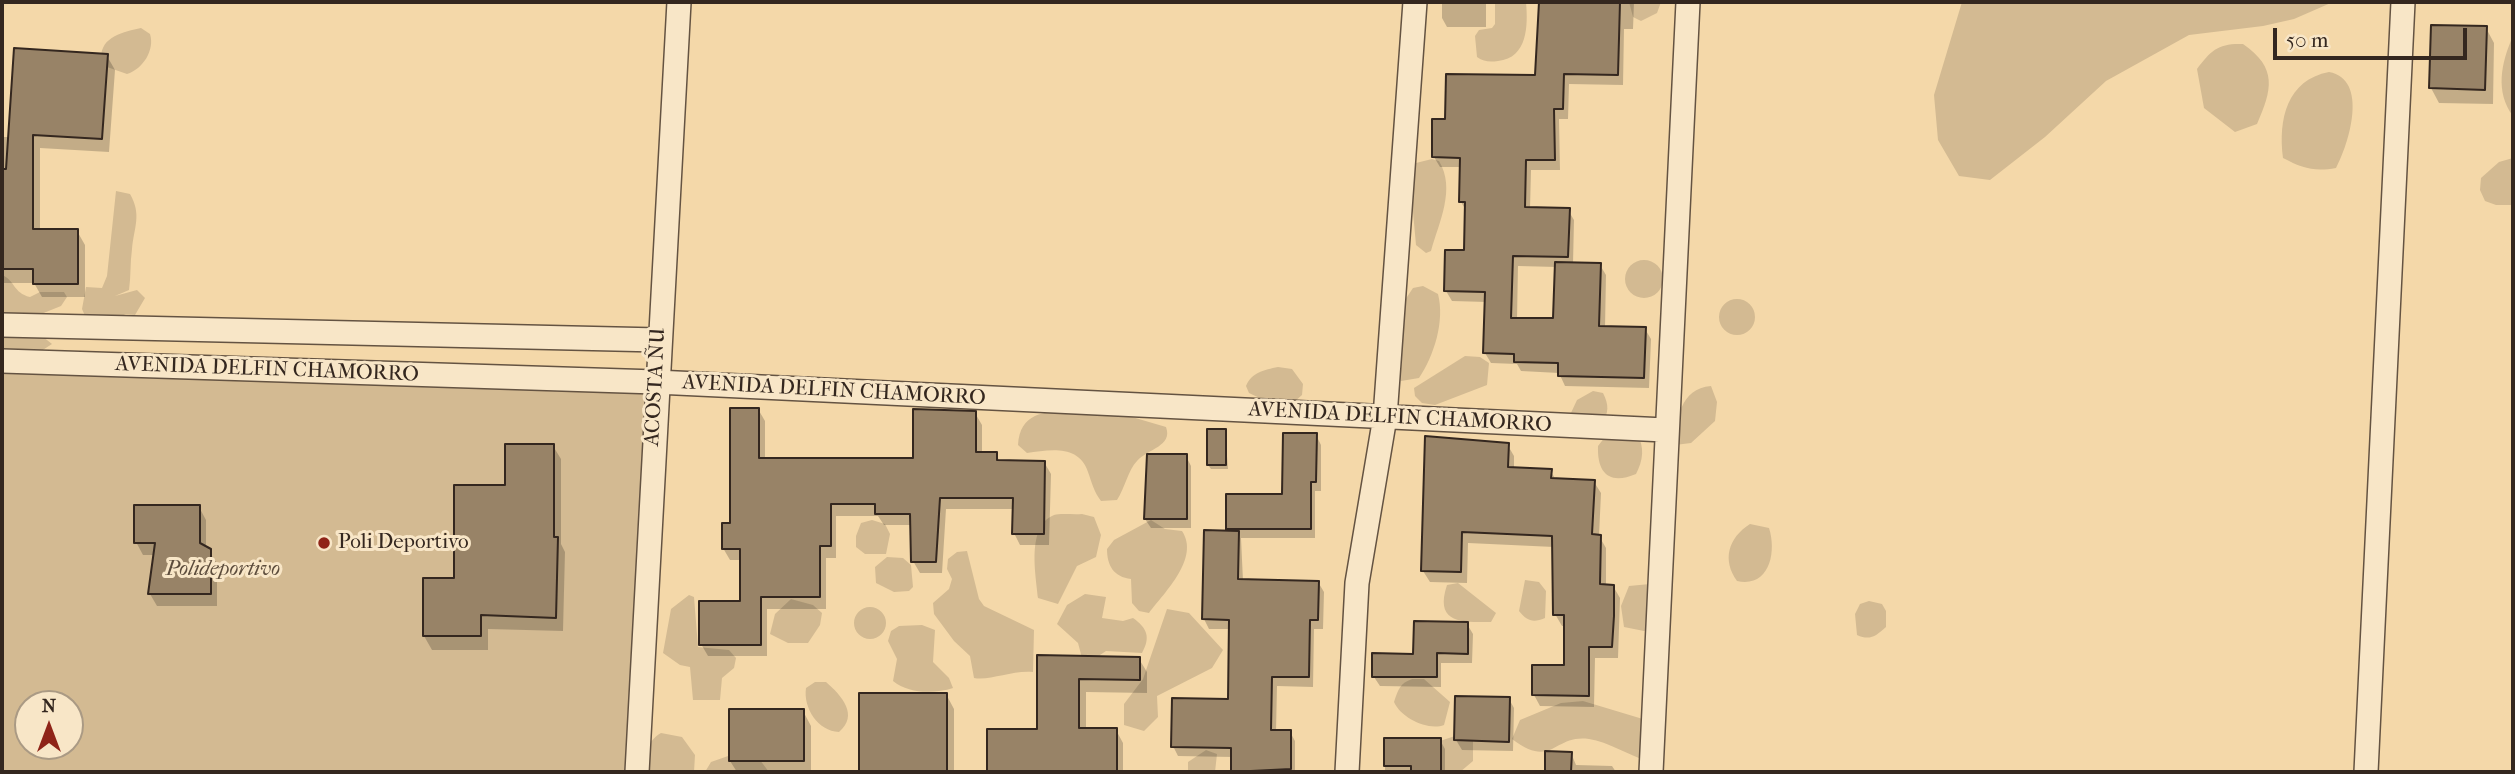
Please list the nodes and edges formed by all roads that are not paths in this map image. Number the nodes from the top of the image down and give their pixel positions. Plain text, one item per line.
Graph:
1 (680, 2) edge
2 (1415, 2) edge
3 (1688, 2) edge
4 (2403, 2) edge
5 (2, 325) edge
6 (659, 341) junction
7 (2, 361) edge
8 (656, 382) junction
9 (1385, 417) junction
10 (1665, 430) junction
11 (637, 772) edge
12 (1347, 772) edge
13 (1651, 772) edge
14 (2366, 772) edge

1 - 6 street, ACOSTA ÑU
2 - 9 street
3 - 10 street
4 - 14 street
5 - 6 street, AVENIDA DELFIN CHAMORRO
6 - 8 street, ACOSTA ÑU
7 - 8 street, AVENIDA DELFIN CHAMORRO
8 - 9 street, AVENIDA DELFIN CHAMORRO
8 - 11 street, ACOSTA ÑU
9 - 10 street, AVENIDA DELFIN CHAMORRO
9 - 12 street
10 - 13 street

